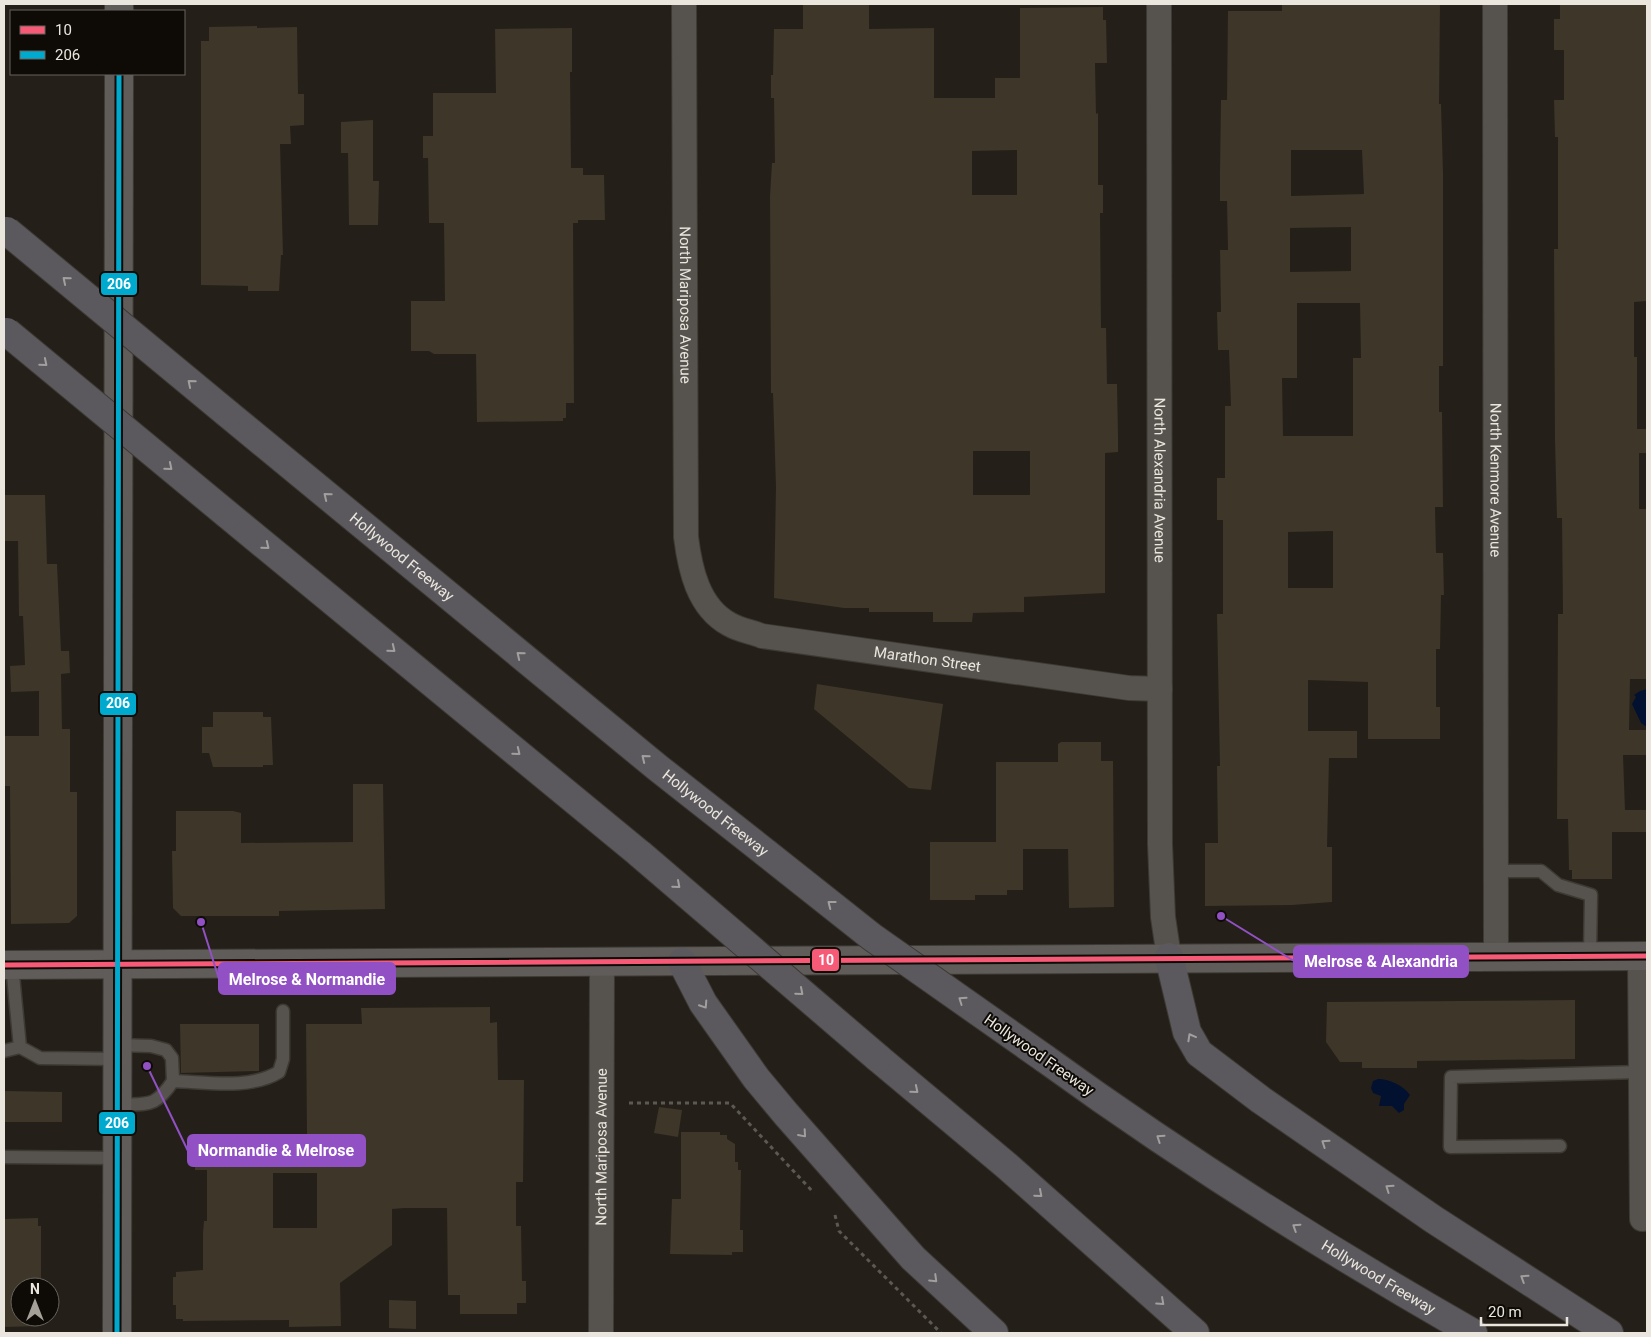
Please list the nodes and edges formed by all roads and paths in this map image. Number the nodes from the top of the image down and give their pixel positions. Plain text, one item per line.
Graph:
1 (684, 4) edge
2 (1159, 4) edge
3 (1495, 4) edge
4 (119, 75) edge
5 (5, 229) edge
6 (5, 331) edge
7 (706, 604) joint
8 (1160, 689) junction
9 (1496, 871) junction
10 (1496, 956) junction
11 (1590, 956) junction
12 (1643, 956) edge
13 (1169, 957) junction
14 (602, 961) junction
15 (682, 962) junction
16 (8, 965) edge
17 (117, 966) junction
18 (283, 1011) dead end
19 (20, 1047) junction
20 (4, 1051) edge
21 (117, 1052) junction
22 (1640, 1072) junction
23 (173, 1082) junction
24 (601, 1103) junction
25 (117, 1105) junction
26 (1560, 1146) dead end
27 (4, 1157) edge
28 (117, 1158) junction
29 (816, 1195) dead end
30 (829, 1209) dead end
31 (1645, 1218) edge
32 (117, 1333) edge
33 (601, 1333) edge
34 (941, 1333) edge
35 (994, 1333) edge
36 (1195, 1333) edge
37 (1473, 1333) edge
38 (1609, 1333) edge

1 - 7 street, North Mariposa Avenue
2 - 8 street, North Alexandria Avenue
3 - 9 street, North Kenmore Avenue
4 - 17 main road
37 -> 5 highway, Hollywood Freeway, bridge
6 -> 36 highway, bridge
7 - 8 street, Marathon Street
8 - 13 street, North Alexandria Avenue
9 - 10 street, North Kenmore Avenue
9 - 11 lane
10 - 11 main road
10 - 13 main road
11 - 12 main road
12 - 22 street
13 - 15 main road
38 -> 13 highway
14 - 15 main road
14 - 17 main road
14 - 24 street, North Mariposa Avenue
15 -> 35 highway
16 - 17 main road
16 - 19 lane
17 - 21 main road
18 - 23 lane
19 - 20 lane
19 - 21 lane
21 - 23 lane
21 - 25 main road
22 - 26 lane
22 - 31 street
23 - 25 lane
24 - 29 path
24 - 33 street, North Mariposa Avenue
25 - 28 main road
27 - 28 lane
28 - 32 main road
30 - 34 path

